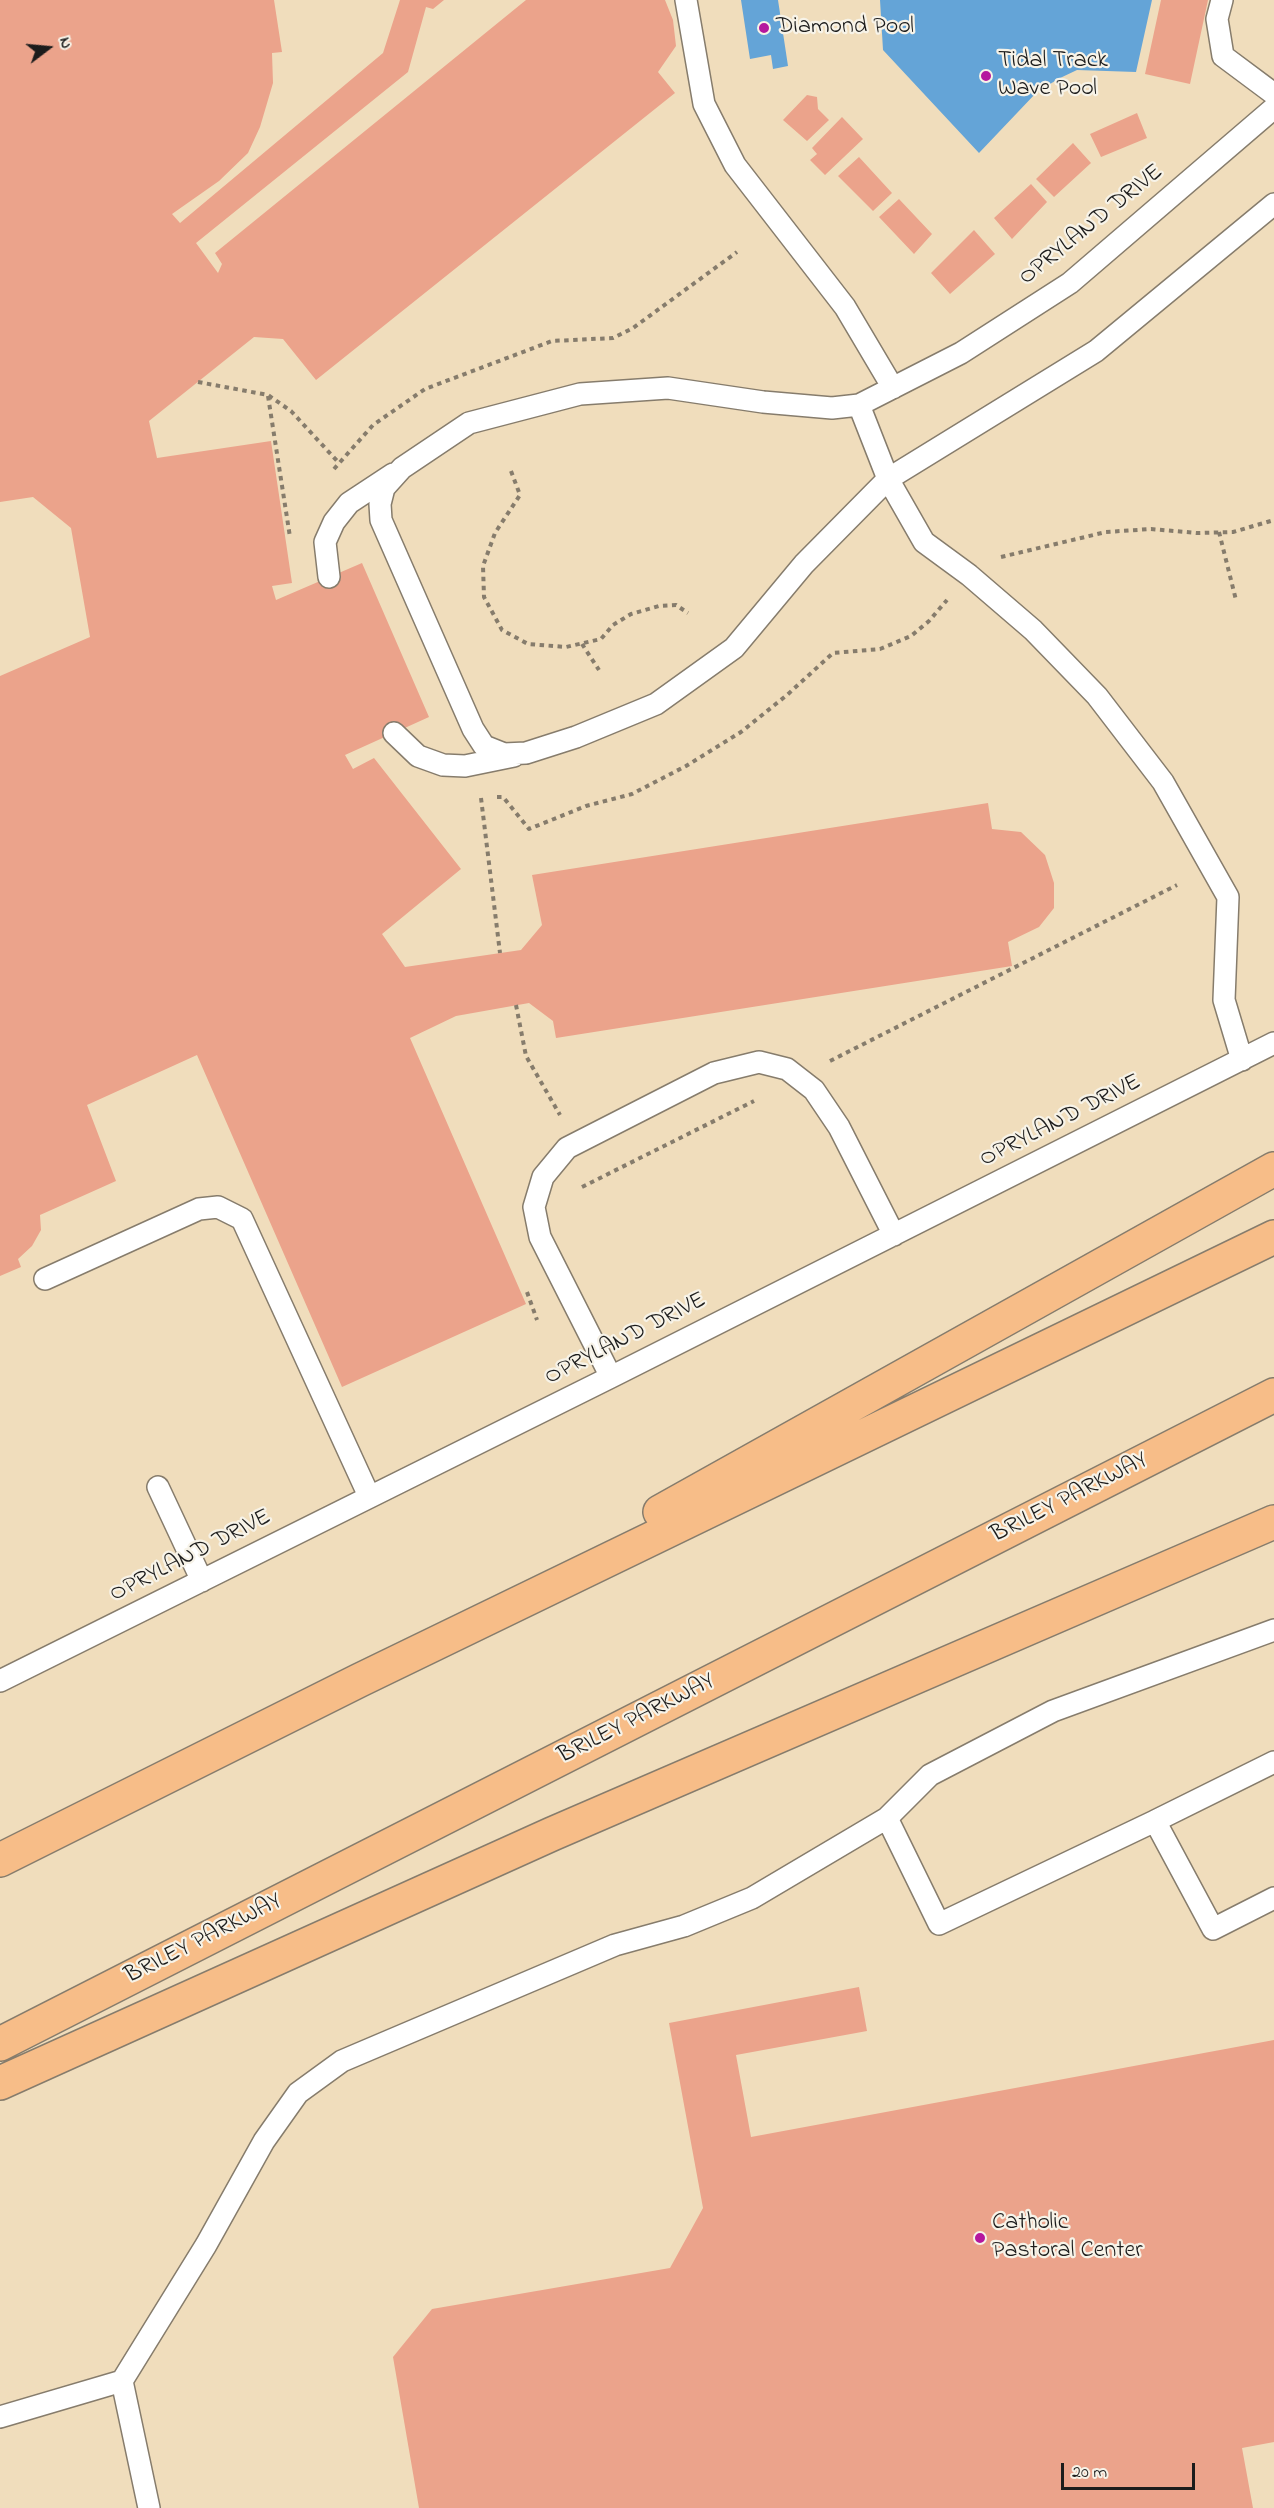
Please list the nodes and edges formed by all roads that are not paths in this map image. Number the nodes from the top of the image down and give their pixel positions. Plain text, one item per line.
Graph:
1 (686, 0) edge
2 (1222, 0) edge
3 (1274, 94) edge
4 (1274, 108) edge
5 (1274, 204) edge
6 (892, 388) junction
7 (859, 405) junction
8 (402, 468) junction
9 (888, 479) junction
10 (329, 577) dead end
11 (394, 733) dead end
12 (526, 753) junction
13 (1274, 1043) edge
14 (1242, 1060) junction
15 (1274, 1169) edge
16 (894, 1234) junction
17 (1274, 1237) edge
18 (45, 1279) dead end
19 (611, 1377) junction
20 (1274, 1395) edge
21 (158, 1487) dead end
22 (369, 1496) junction
23 (1274, 1522) edge
24 (202, 1581) junction
25 (1274, 1630) edge
26 (360, 1680) junction
27 (0, 1681) edge
28 (1274, 1762) edge
29 (887, 1818) junction
30 (1155, 1821) junction
31 (0, 1860) edge
32 (1274, 1898) edge
33 (0, 2044) edge
34 (0, 2083) edge
35 (122, 2381) junction
36 (0, 2417) edge
37 (150, 2508) edge

1 - 6 lane
2 - 3 lane
4 - 6 lane, OPRYLAND DRIVE
5 - 9 lane
6 - 7 lane, OPRYLAND DRIVE
7 - 8 lane, OPRYLAND DRIVE
7 - 9 lane
8 - 10 lane, OPRYLAND DRIVE
8 - 12 lane
9 - 12 lane
9 - 14 lane
11 - 12 lane
13 - 14 lane, OPRYLAND DRIVE
14 - 16 lane, OPRYLAND DRIVE
15 - 26 highway
16 - 19 lane, OPRYLAND DRIVE
16 - 19 lane
17 - 26 highway
18 - 22 lane
19 - 22 lane, OPRYLAND DRIVE
20 - 33 highway, BRILEY PARKWAY
21 - 24 lane
22 - 24 lane, OPRYLAND DRIVE
23 - 34 highway
24 - 27 lane, OPRYLAND DRIVE
25 - 29 lane
26 - 31 highway
28 - 30 lane
29 - 30 lane
29 - 35 lane
30 - 32 lane
35 - 36 lane
35 - 37 lane

